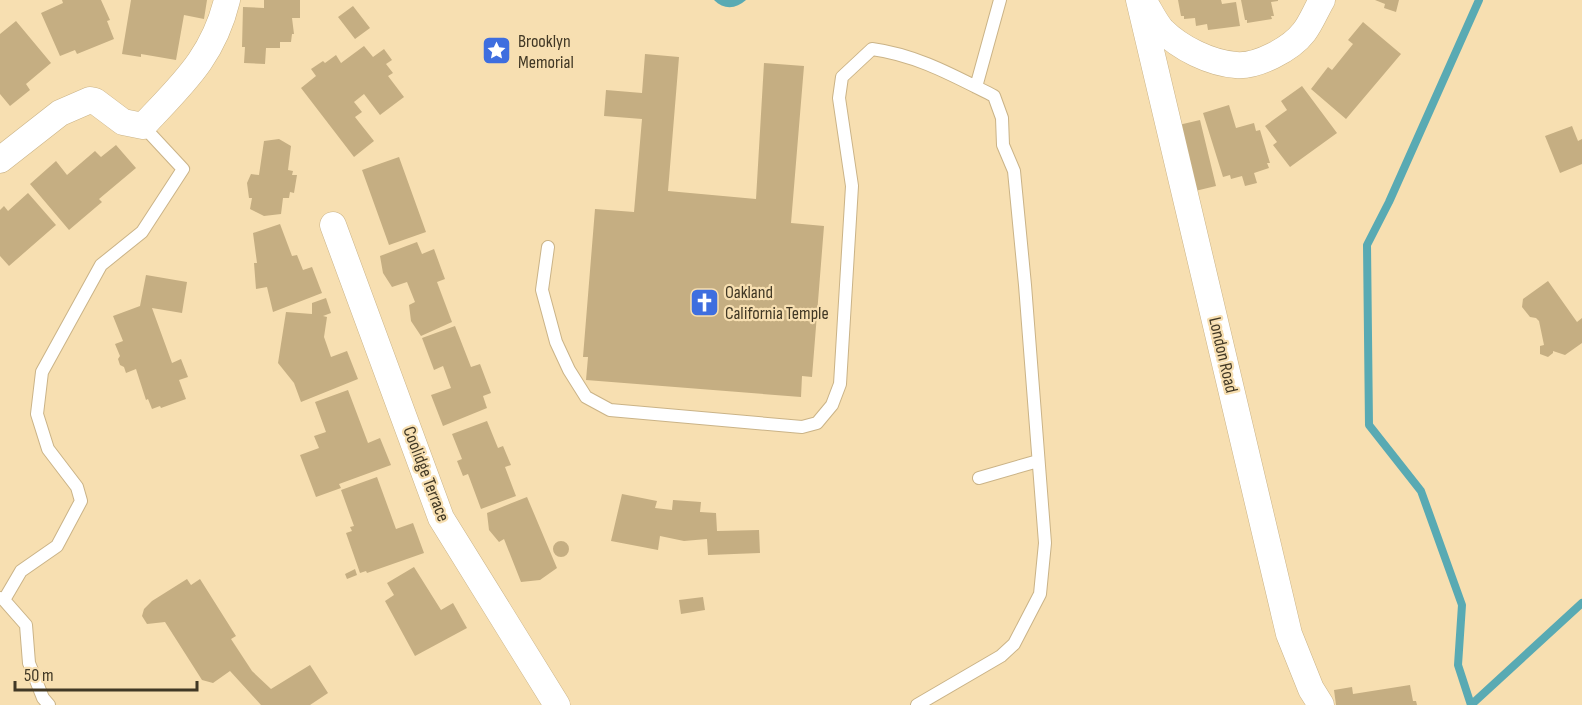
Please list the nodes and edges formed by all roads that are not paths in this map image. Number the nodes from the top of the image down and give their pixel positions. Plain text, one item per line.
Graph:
1 (226, 0) edge
2 (1000, 0) edge
3 (1141, 0) edge
4 (1322, 0) edge
5 (976, 87) junction
6 (143, 126) junction
7 (0, 160) edge
8 (333, 225) dead end
9 (548, 247) dead end
10 (1038, 461) junction
11 (979, 478) dead end
12 (2, 599) edge
13 (49, 705) edge
14 (557, 705) edge
15 (917, 705) edge
16 (1320, 705) edge

1 - 6 street
2 - 5 lane
3 - 4 street
3 - 16 street, London Road
5 - 9 lane
5 - 10 lane
6 - 7 street
6 - 12 lane
8 - 14 street, Coolidge Terrace
10 - 11 lane
10 - 15 lane
12 - 13 lane

